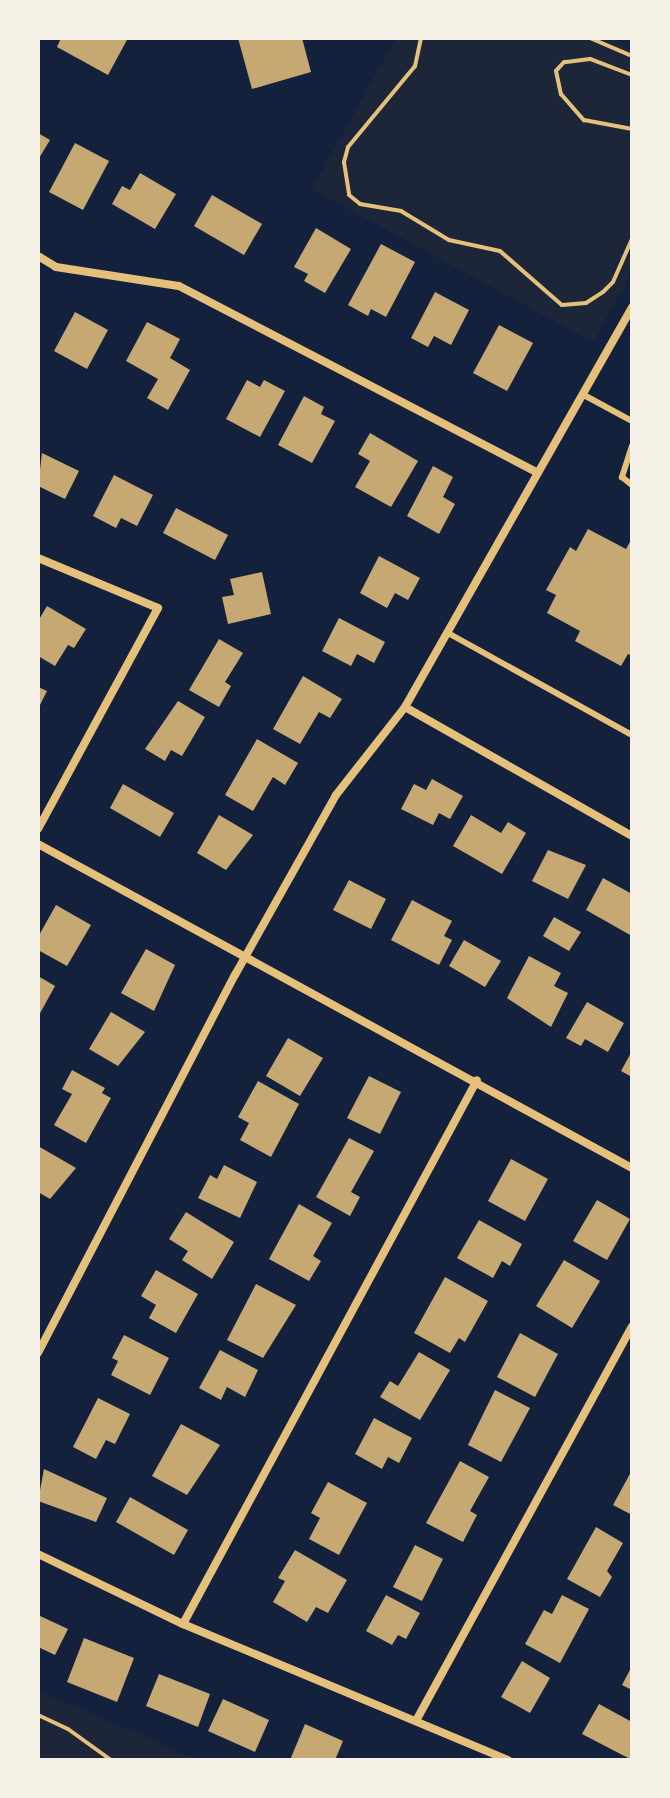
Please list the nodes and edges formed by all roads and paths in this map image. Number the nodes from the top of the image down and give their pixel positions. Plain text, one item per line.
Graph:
1 (421, 38) edge
2 (590, 38) edge
3 (632, 56) edge
4 (632, 75) edge
5 (632, 129) edge
6 (632, 239) edge
7 (38, 256) edge
8 (632, 307) edge
9 (582, 394) junction
10 (632, 421) edge
11 (632, 446) edge
12 (537, 472) junction
13 (632, 485) edge
14 (38, 558) edge
15 (448, 633) junction
16 (405, 707) junction
17 (632, 735) edge
18 (38, 829) edge
19 (632, 836) edge
20 (38, 844) edge
21 (246, 955) junction
22 (477, 1080) junction
23 (632, 1168) edge
24 (632, 1327) edge
25 (38, 1353) edge
26 (38, 1554) edge
27 (183, 1624) junction
28 (38, 1715) edge
29 (417, 1719) junction
30 (111, 1760) edge
31 (508, 1760) edge

1 - 6 path
2 - 3 path
4 - 5 path
7 - 12 street
8 - 9 street
9 - 10 lane
9 - 12 street
11 - 13 lane
12 - 15 street
14 - 18 street
15 - 16 street
15 - 17 lane
16 - 19 street
16 - 21 street
20 - 21 street
21 - 22 street
21 - 25 street
22 - 23 street
22 - 27 street
24 - 29 street
26 - 27 street
27 - 29 street
28 - 30 path
29 - 31 street

